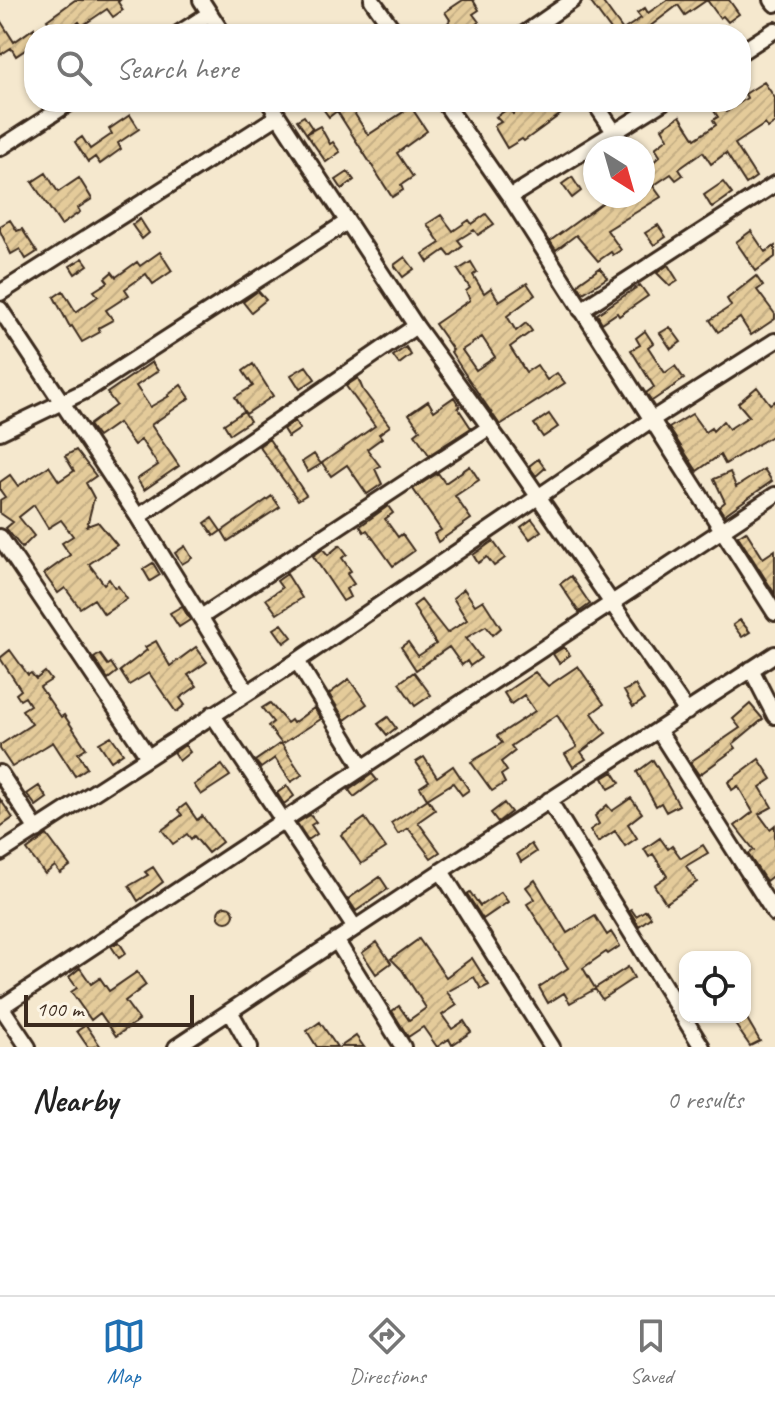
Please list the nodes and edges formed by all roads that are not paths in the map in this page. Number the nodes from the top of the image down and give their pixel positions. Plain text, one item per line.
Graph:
1 (201, 0) edge
2 (372, 0) edge
3 (573, 0) edge
4 (209, 14) junction
5 (194, 24) edge
6 (216, 24) edge
7 (389, 24) edge
8 (548, 24) edge
9 (775, 30) edge
10 (751, 46) edge
11 (56, 112) edge
12 (275, 112) edge
13 (451, 112) edge
14 (601, 112) edge
15 (648, 112) edge
16 (278, 116) junction
17 (615, 133) junction
18 (0, 148) edge
19 (775, 184) edge
20 (510, 197) junction
21 (347, 222) junction
22 (0, 293) edge
23 (0, 309) edge
24 (581, 310) junction
25 (416, 326) junction
26 (775, 341) edge
27 (63, 401) junction
28 (651, 420) junction
29 (490, 427) junction
30 (0, 432) edge
31 (775, 495) edge
32 (540, 497) junction
33 (138, 517) junction
34 (722, 529) junction
35 (0, 537) edge
36 (613, 604) junction
37 (775, 613) edge
38 (201, 617) junction
39 (775, 654) edge
40 (297, 661) junction
41 (751, 669) junction
42 (247, 692) junction
43 (687, 712) junction
44 (212, 714) junction
45 (775, 716) edge
46 (658, 730) junction
47 (147, 755) junction
48 (363, 768) junction
49 (0, 773) edge
50 (549, 800) junction
51 (284, 820) junction
52 (37, 830) junction
53 (0, 853) edge
54 (441, 871) junction
55 (775, 914) edge
56 (355, 928) junction
57 (336, 940) junction
58 (0, 1007) edge
59 (230, 1011) junction
60 (28, 1047) edge
61 (176, 1047) edge
62 (250, 1047) edge
63 (403, 1047) edge
64 (552, 1047) edge
65 (702, 1047) edge

1 - 4 street
2 - 7 street
3 - 8 street
4 - 5 street
4 - 6 street
9 - 10 street
11 - 18 street
12 - 16 street
13 - 20 street
14 - 17 street
15 - 17 street
16 - 21 street
16 - 22 street
17 - 20 street
19 - 24 street
20 - 24 street
21 - 25 street
21 - 27 street
23 - 27 street
24 - 28 street
25 - 29 street
25 - 33 street
26 - 28 street
27 - 30 street
27 - 33 street
28 - 32 street
28 - 34 street
29 - 32 street
29 - 38 street
31 - 34 street
32 - 36 street
32 - 40 street
33 - 38 street
34 - 36 street
34 - 37 street
35 - 47 street
36 - 43 street
36 - 48 street
38 - 42 street
39 - 41 street
40 - 42 street
40 - 48 street
41 - 43 street
41 - 45 street
42 - 44 street
43 - 46 street
44 - 47 street
44 - 51 street
46 - 50 street
46 - 55 street
47 - 52 street
48 - 51 street
49 - 52 street
50 - 54 street
50 - 65 street
51 - 56 street
51 - 58 street
52 - 53 street
54 - 56 street
54 - 64 street
56 - 57 street
57 - 59 street
57 - 63 street
58 - 60 street
59 - 61 street
59 - 62 street

